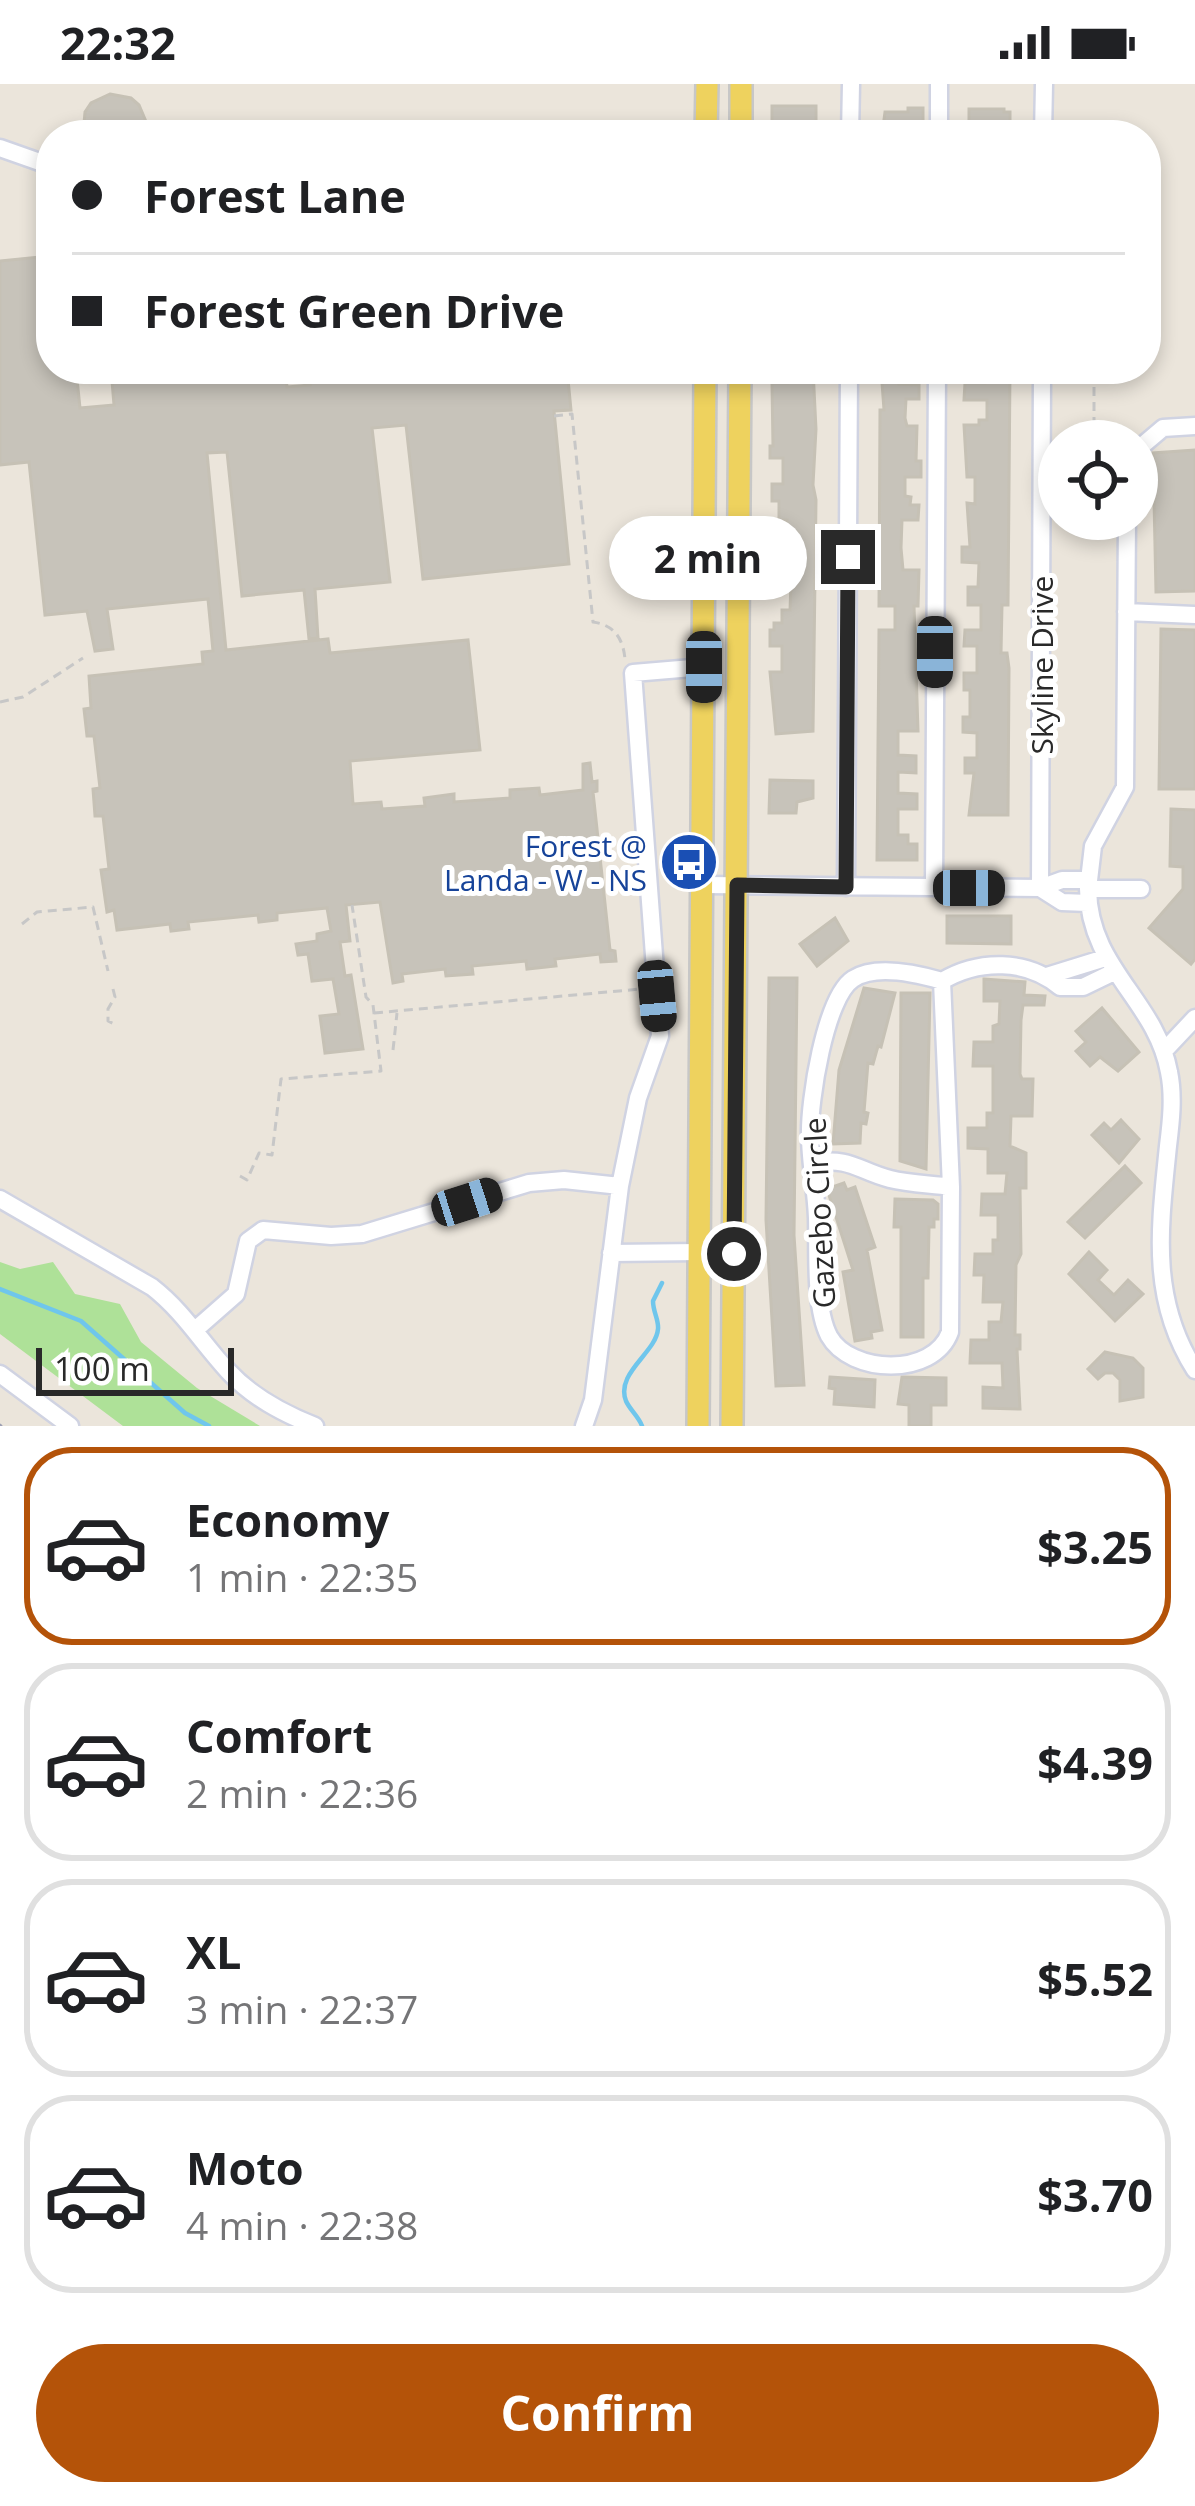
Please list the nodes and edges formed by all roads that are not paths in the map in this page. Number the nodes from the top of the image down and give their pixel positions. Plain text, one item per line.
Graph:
1 (706, 84) edge
2 (740, 84) edge
3 (850, 84) edge
4 (939, 84) edge
5 (1044, 84) edge
6 (706, 120) edge
7 (740, 120) edge
8 (850, 120) edge
9 (939, 120) edge
10 (1043, 120) edge
11 (0, 148) edge
12 (36, 161) edge
13 (705, 384) edge
14 (740, 384) edge
15 (849, 384) edge
16 (937, 384) edge
17 (1042, 384) edge
18 (1195, 426) edge
19 (1158, 432) edge
20 (1126, 540) edge
21 (1126, 612) junction
22 (1195, 615) edge
23 (704, 667) junction
24 (739, 667) junction
25 (702, 885) junction
26 (737, 885) junction
27 (846, 887) junction
28 (934, 887) junction
29 (1040, 888) junction
30 (1141, 889) dead end
31 (1088, 891) junction
32 (1109, 965) junction
33 (943, 981) junction
34 (1195, 1018) edge
35 (1164, 1051) junction
36 (812, 1163) junction
37 (620, 1186) junction
38 (951, 1187) junction
39 (0, 1199) edge
40 (699, 1252) junction
41 (611, 1253) junction
42 (734, 1254) junction
43 (195, 1330) junction
44 (1193, 1362) edge
45 (0, 1375) edge
46 (70, 1426) edge
47 (315, 1426) edge
48 (584, 1426) edge
49 (698, 1426) edge
50 (732, 1426) edge

1 - 6 main road
2 - 7 main road
3 - 8 street
4 - 9 street
5 - 10 street
11 - 12 street
13 - 23 main road
14 - 24 main road
15 - 27 street
16 - 28 street
17 - 29 street, Skyline Drive
18 - 19 street
20 - 21 street
21 - 22 street
21 - 31 street
23 - 24 main road
23 - 25 main road
23 - 37 street
24 - 26 main road
25 - 26 street
25 - 40 main road
26 - 27 street
26 - 42 main road
27 - 28 street
28 - 29 street
29 - 31 street
30 - 31 street
31 - 32 street
32 - 33 street, Gazebo Circle
32 - 35 street
33 - 36 street, Gazebo Circle
33 - 38 street, Gazebo Circle
34 - 35 street
35 - 44 street
36 - 38 street
36 - 38 street, Gazebo Circle
37 - 41 street
37 - 43 street
39 - 43 street
40 - 41 street
40 - 42 main road
40 - 49 main road
41 - 48 street
42 - 50 main road
43 - 47 street
45 - 46 street

